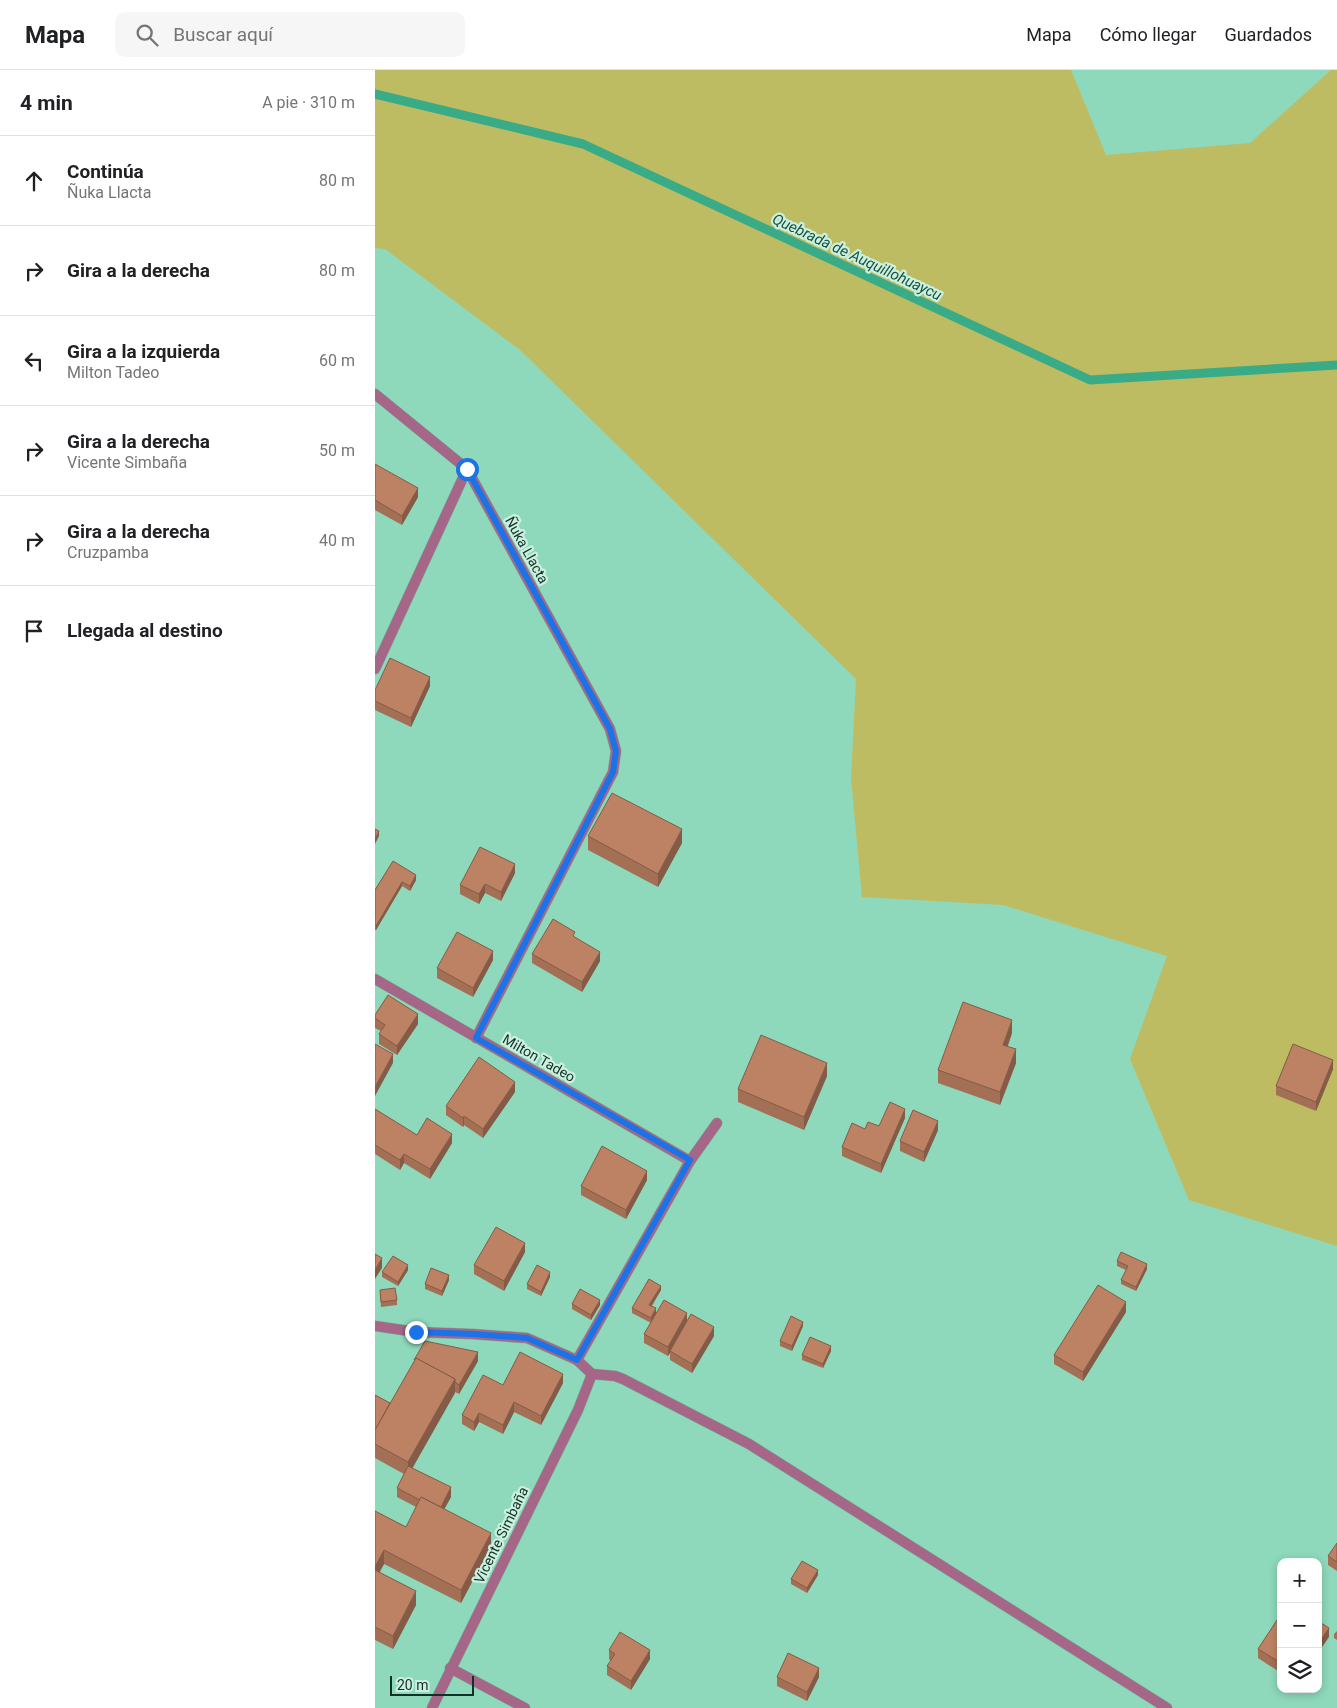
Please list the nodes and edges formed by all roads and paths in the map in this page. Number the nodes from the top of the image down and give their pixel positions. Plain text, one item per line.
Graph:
1 (375, 394) edge
2 (467, 469) junction
3 (375, 669) edge
4 (375, 979) edge
5 (476, 1038) junction
6 (717, 1123) dead end
7 (690, 1160) junction
8 (375, 1326) edge
9 (577, 1360) junction
10 (592, 1374) junction
11 (450, 1668) junction
12 (432, 1708) edge
13 (525, 1708) edge
14 (1167, 1708) edge

1 - 2 street, Ñuka Llacta
2 - 3 street
2 - 5 street, Ñuka Llacta
4 - 5 street, Milton Tadeo
5 - 7 street, Milton Tadeo
6 - 7 street
7 - 9 street
8 - 9 street
9 - 10 street
10 - 11 street, Vicente Simbaña
10 - 14 street
11 - 12 street, Vicente Simbaña
11 - 13 street

